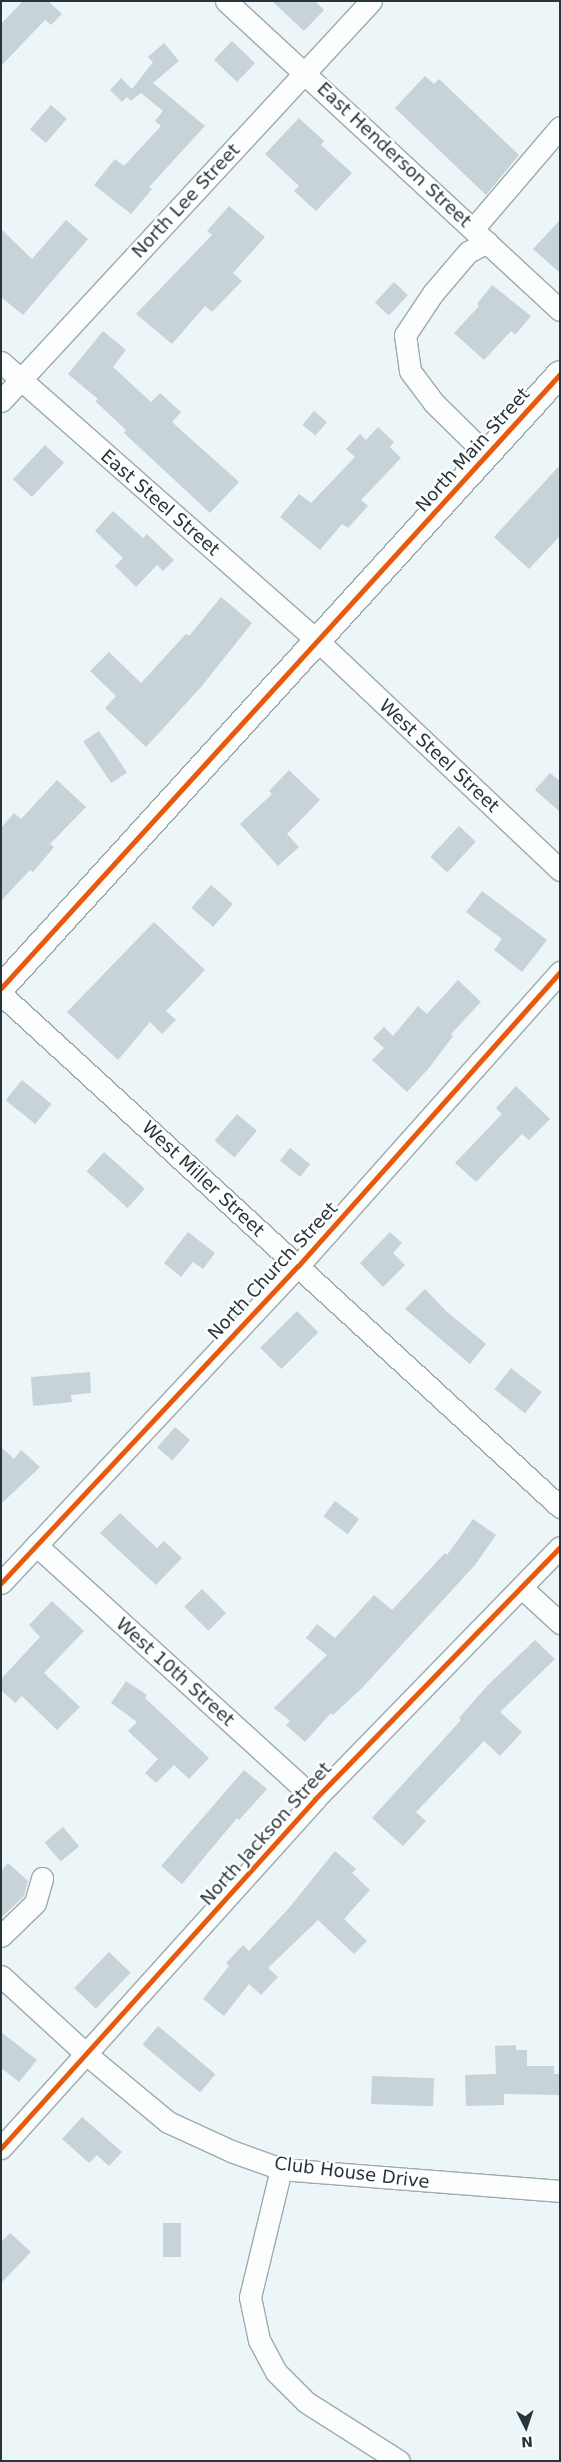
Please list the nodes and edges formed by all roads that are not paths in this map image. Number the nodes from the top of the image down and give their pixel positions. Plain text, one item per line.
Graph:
1 (226, 1) edge
2 (370, 1) edge
3 (306, 74) junction
4 (560, 127) edge
5 (480, 236) junction
6 (560, 310) edge
7 (1, 362) edge
8 (560, 374) edge
9 (20, 380) junction
10 (1, 401) edge
11 (487, 455) junction
12 (319, 642) junction
13 (560, 870) edge
14 (560, 972) edge
15 (1, 988) edge
16 (1, 994) edge
17 (298, 1266) junction
18 (560, 1507) edge
19 (36, 1545) junction
20 (560, 1547) edge
21 (1, 1583) edge
22 (522, 1588) junction
23 (560, 1623) edge
24 (315, 1799) junction
25 (42, 1878) dead end
26 (1, 1936) edge
27 (1, 1976) edge
28 (86, 2054) junction
29 (1, 2148) edge
30 (281, 2168) junction
31 (560, 2191) edge
32 (399, 2461) edge

1 - 3 street, East Henderson Street
2 - 3 street, North Lee Street
3 - 5 street, East Henderson Street
3 - 9 street, North Lee Street
4 - 5 street
5 - 6 street, East Henderson Street
5 - 11 street
7 - 9 street, East Steel Street
8 - 11 main road, North Main Street
9 - 10 street, North Lee Street
9 - 12 street, East Steel Street
11 - 12 main road, North Main Street
12 - 13 street, West Steel Street
12 - 15 main road, North Main Street
14 - 17 street, North Church Street
16 - 17 street, West Miller Street
17 - 18 street, West Miller Street
17 - 19 street, North Church Street
19 - 21 street, North Church Street
19 - 24 street, West 10th Street
20 - 22 street, North Jackson Street
22 - 23 street
22 - 24 street, North Jackson Street
24 - 28 street, North Jackson Street
25 - 26 street
27 - 28 street, Club House Drive
28 - 29 street, North Jackson Street
28 - 30 street, Club House Drive
30 - 31 street, Club House Drive
30 - 32 street

